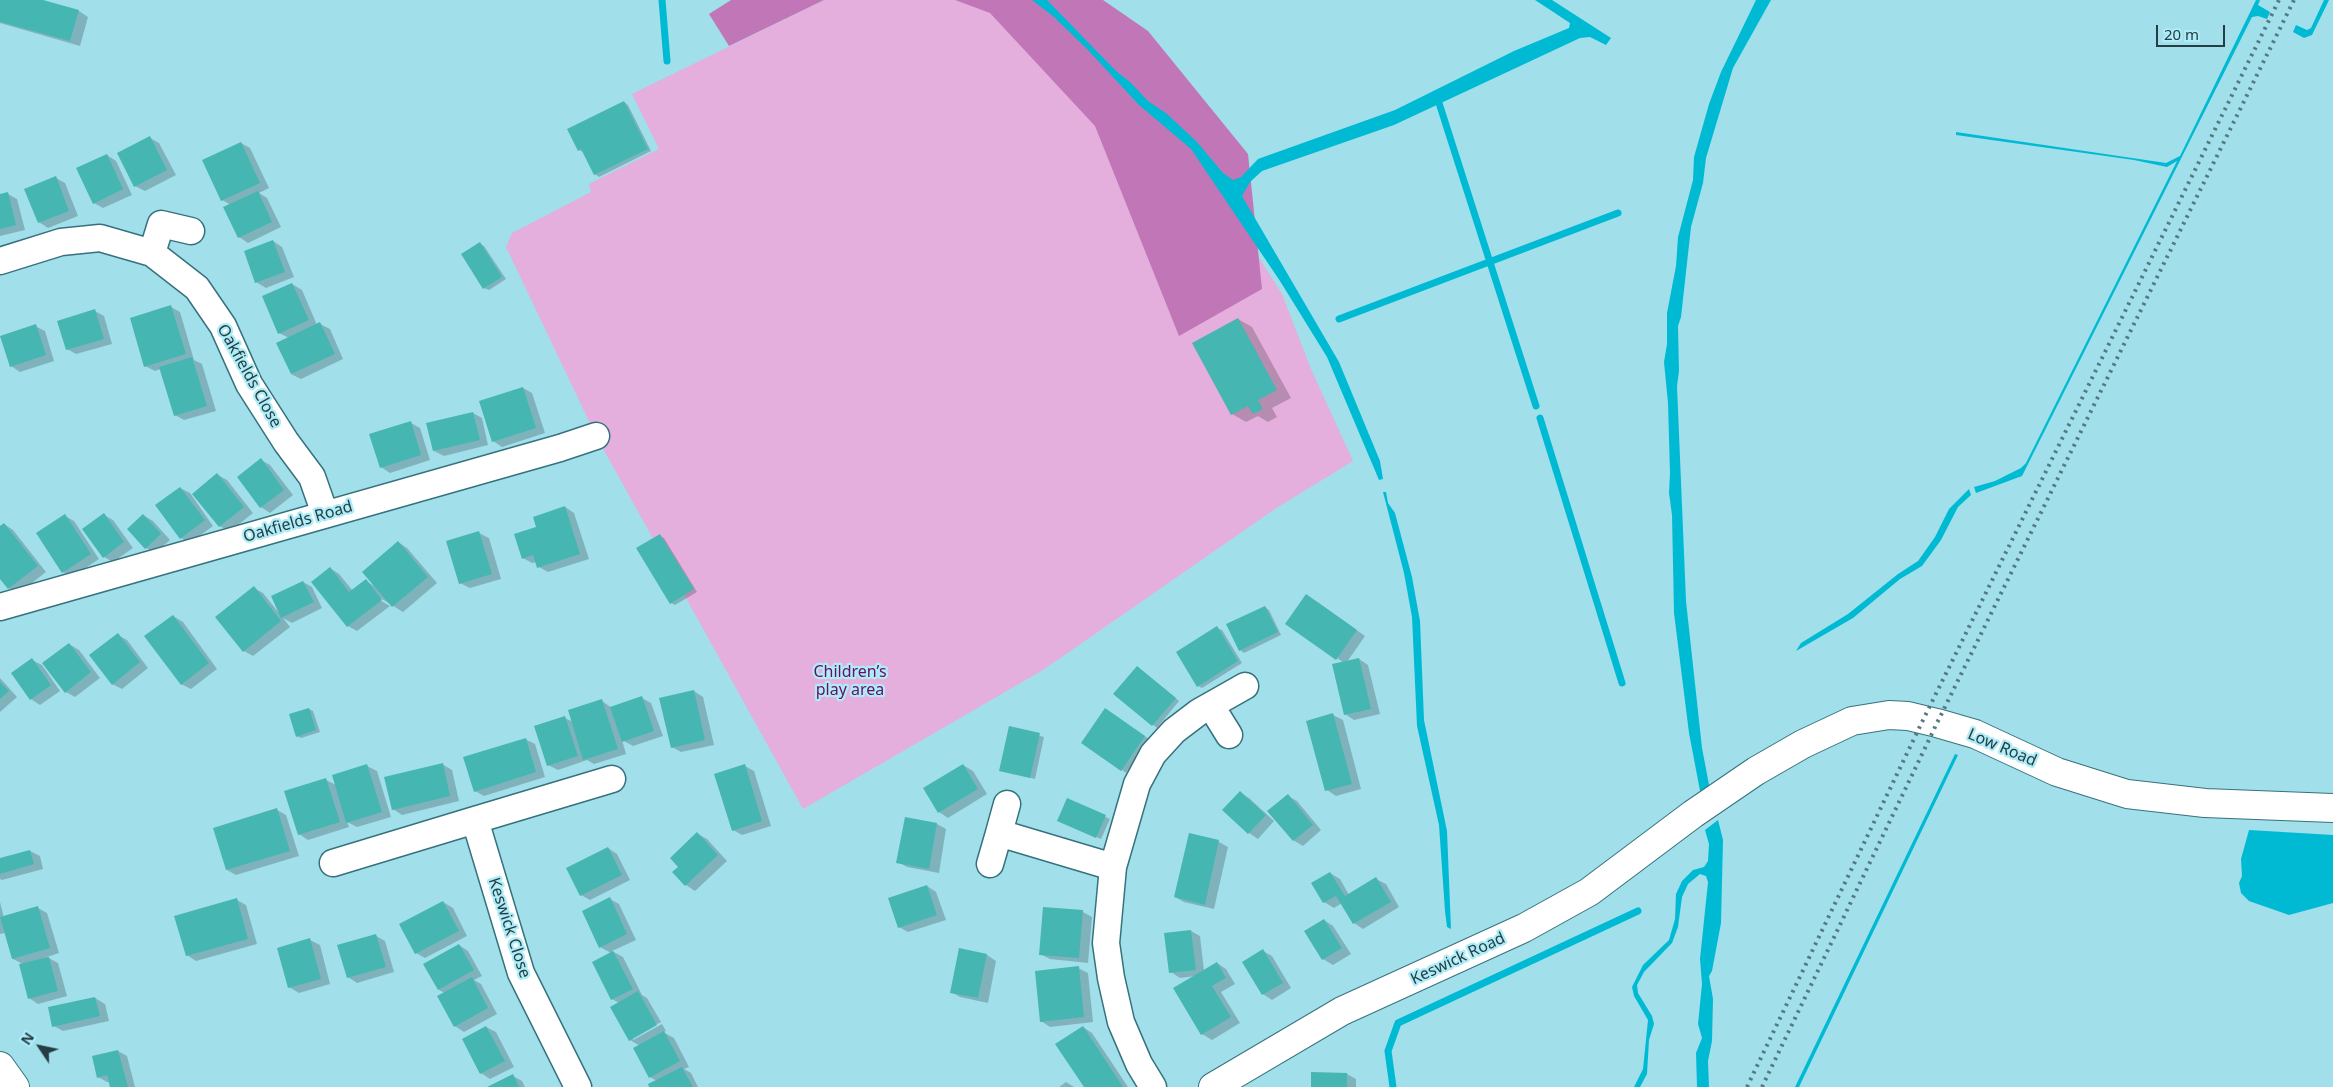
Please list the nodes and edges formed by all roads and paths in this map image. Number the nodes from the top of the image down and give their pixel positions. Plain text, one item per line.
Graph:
1 (191, 231) dead end
2 (152, 253) junction
3 (0, 261) edge
4 (596, 436) dead end
5 (325, 514) junction
6 (0, 608) edge
7 (1246, 686) dead end
8 (1210, 706) junction
9 (1229, 735) dead end
10 (612, 779) dead end
11 (1006, 804) dead end
12 (2333, 808) edge
13 (1693, 814) joint
14 (475, 820) junction
15 (999, 833) junction
16 (333, 863) dead end
17 (990, 864) dead end
18 (1113, 867) junction
19 (0, 1066) edge
20 (15, 1087) edge
21 (578, 1087) edge
22 (1153, 1087) edge
23 (1213, 1087) edge

1 - 2 street
2 - 3 street, Oakfields Close
2 - 5 street, Oakfields Close
4 - 5 street, Oakfields Road
5 - 6 street, Oakfields Road
7 - 8 street
8 - 9 street
8 - 18 street
10 - 14 street
11 - 15 street
12 - 13 street, Low Road
13 - 23 street, Keswick Road
14 - 16 street
14 - 21 street, Keswick Close
15 - 17 street
15 - 18 street
18 - 22 street
19 - 20 street

